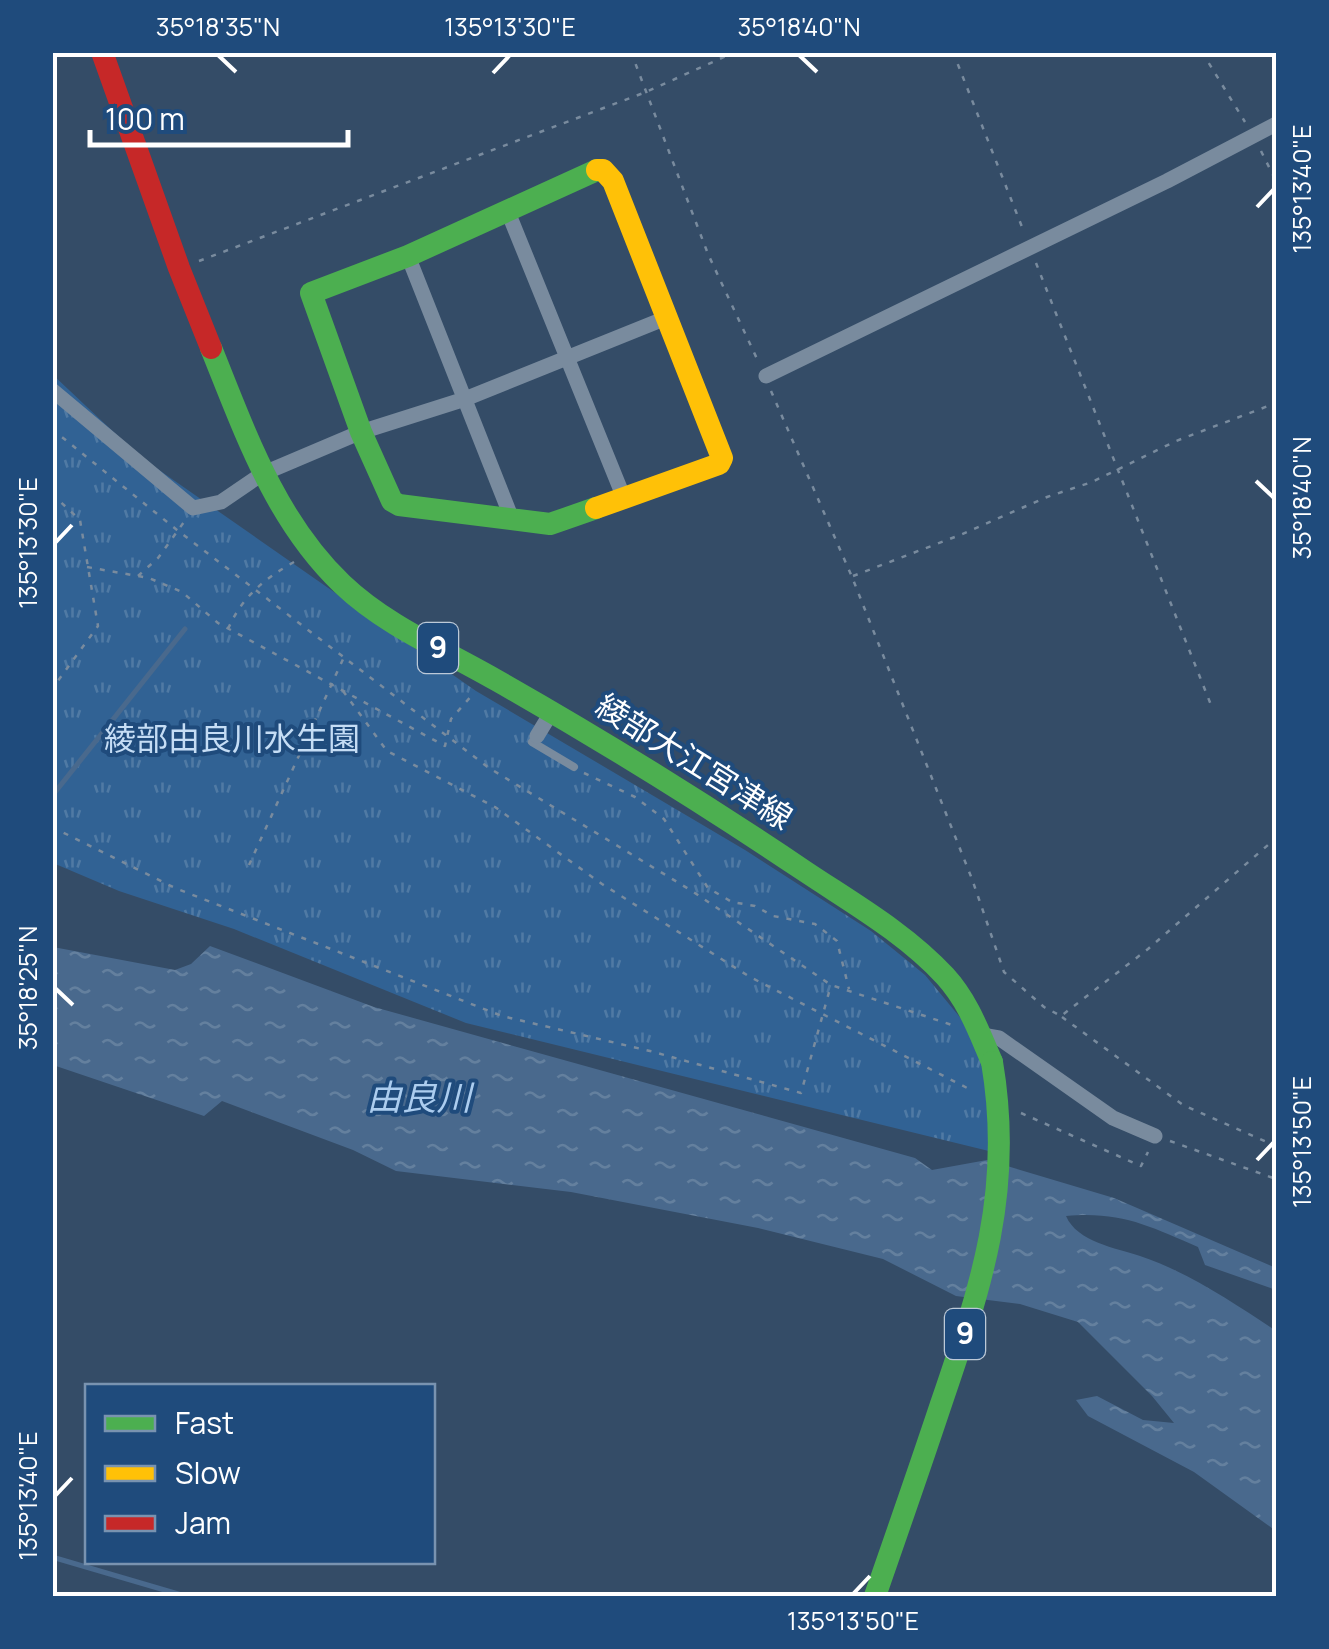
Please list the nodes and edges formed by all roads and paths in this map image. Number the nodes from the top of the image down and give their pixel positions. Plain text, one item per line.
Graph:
1 (102, 52) edge
2 (631, 52) edge
3 (735, 52) edge
4 (953, 52) edge
5 (1202, 52) edge
6 (646, 92) junction
7 (1276, 124) edge
8 (1252, 134) junction
9 (1276, 181) edge
10 (508, 212) junction
11 (1030, 247) junction
12 (408, 256) junction
13 (179, 268) junction
14 (666, 318) junction
15 (566, 358) junction
16 (766, 376) junction
17 (52, 390) edge
18 (464, 398) junction
19 (1276, 403) edge
20 (52, 429) edge
21 (361, 432) junction
22 (1118, 470) junction
23 (262, 474) junction
24 (52, 494) edge
25 (624, 498) junction
26 (193, 508) junction
27 (512, 520) junction
28 (177, 530) junction
29 (312, 552) junction
30 (88, 566) junction
31 (138, 576) junction
32 (852, 577) junction
33 (255, 589) junction
34 (228, 628) junction
35 (344, 656) junction
36 (498, 680) junction
37 (332, 684) junction
38 (52, 689) edge
39 (343, 690) junction
40 (1213, 710) dead end
41 (550, 712) junction
42 (448, 735) junction
43 (537, 736) joint
44 (574, 767) joint
45 (52, 828) edge
46 (1276, 838) edge
47 (249, 865) dead end
48 (831, 985) junction
49 (850, 992) junction
50 (1061, 1016) junction
51 (982, 1035) junction
52 (973, 1090) dead end
53 (1020, 1112) dead end
54 (1155, 1136) junction
55 (1276, 1146) edge
56 (1276, 1178) edge
57 (875, 1596) edge

1 - 13 main road, 綾部大江宮津線 / 9
2 - 6 path
3 - 6 path
4 - 11 path
5 - 8 path
6 - 13 path
6 - 16 path
7 - 8 street
8 - 9 path
8 - 11 street
10 - 12 main road
10 - 14 main road
10 - 15 street
11 - 16 street
11 - 22 path
12 - 18 street
12 - 21 main road
13 - 23 main road, 綾部大江宮津線 / 9
14 - 15 street
14 - 25 main road
15 - 18 street
15 - 25 street
16 - 32 path
17 - 26 street
18 - 21 street
18 - 27 street
19 - 22 path
20 - 28 path
21 - 23 street
21 - 27 main road
22 - 32 path
22 - 40 path
23 - 26 street
23 - 29 main road, 綾部大江宮津線 / 9
24 - 30 path
25 - 27 main road
26 - 28 path
28 - 31 path
28 - 33 path
29 - 33 path
29 - 36 main road, 綾部大江宮津線 / 9
30 - 31 path
30 - 38 path
31 - 34 path
32 - 50 path
33 - 34 path
33 - 35 path
34 - 37 path
35 - 37 path
35 - 42 path
36 - 41 main road, 綾部大江宮津線 / 9
36 - 42 path
37 - 39 path
37 - 47 path
39 - 42 path
39 - 52 path
41 - 43 street
41 - 51 main road, 綾部大江宮津線 / 9
42 - 48 path
43 - 44 lane
44 - 49 path
45 - 48 path
46 - 50 path
48 - 49 path
49 - 51 path
50 - 55 path
51 - 54 street
51 - 57 main road, 綾部大江宮津線 / 9, bridge
53 - 54 path
54 - 56 path

